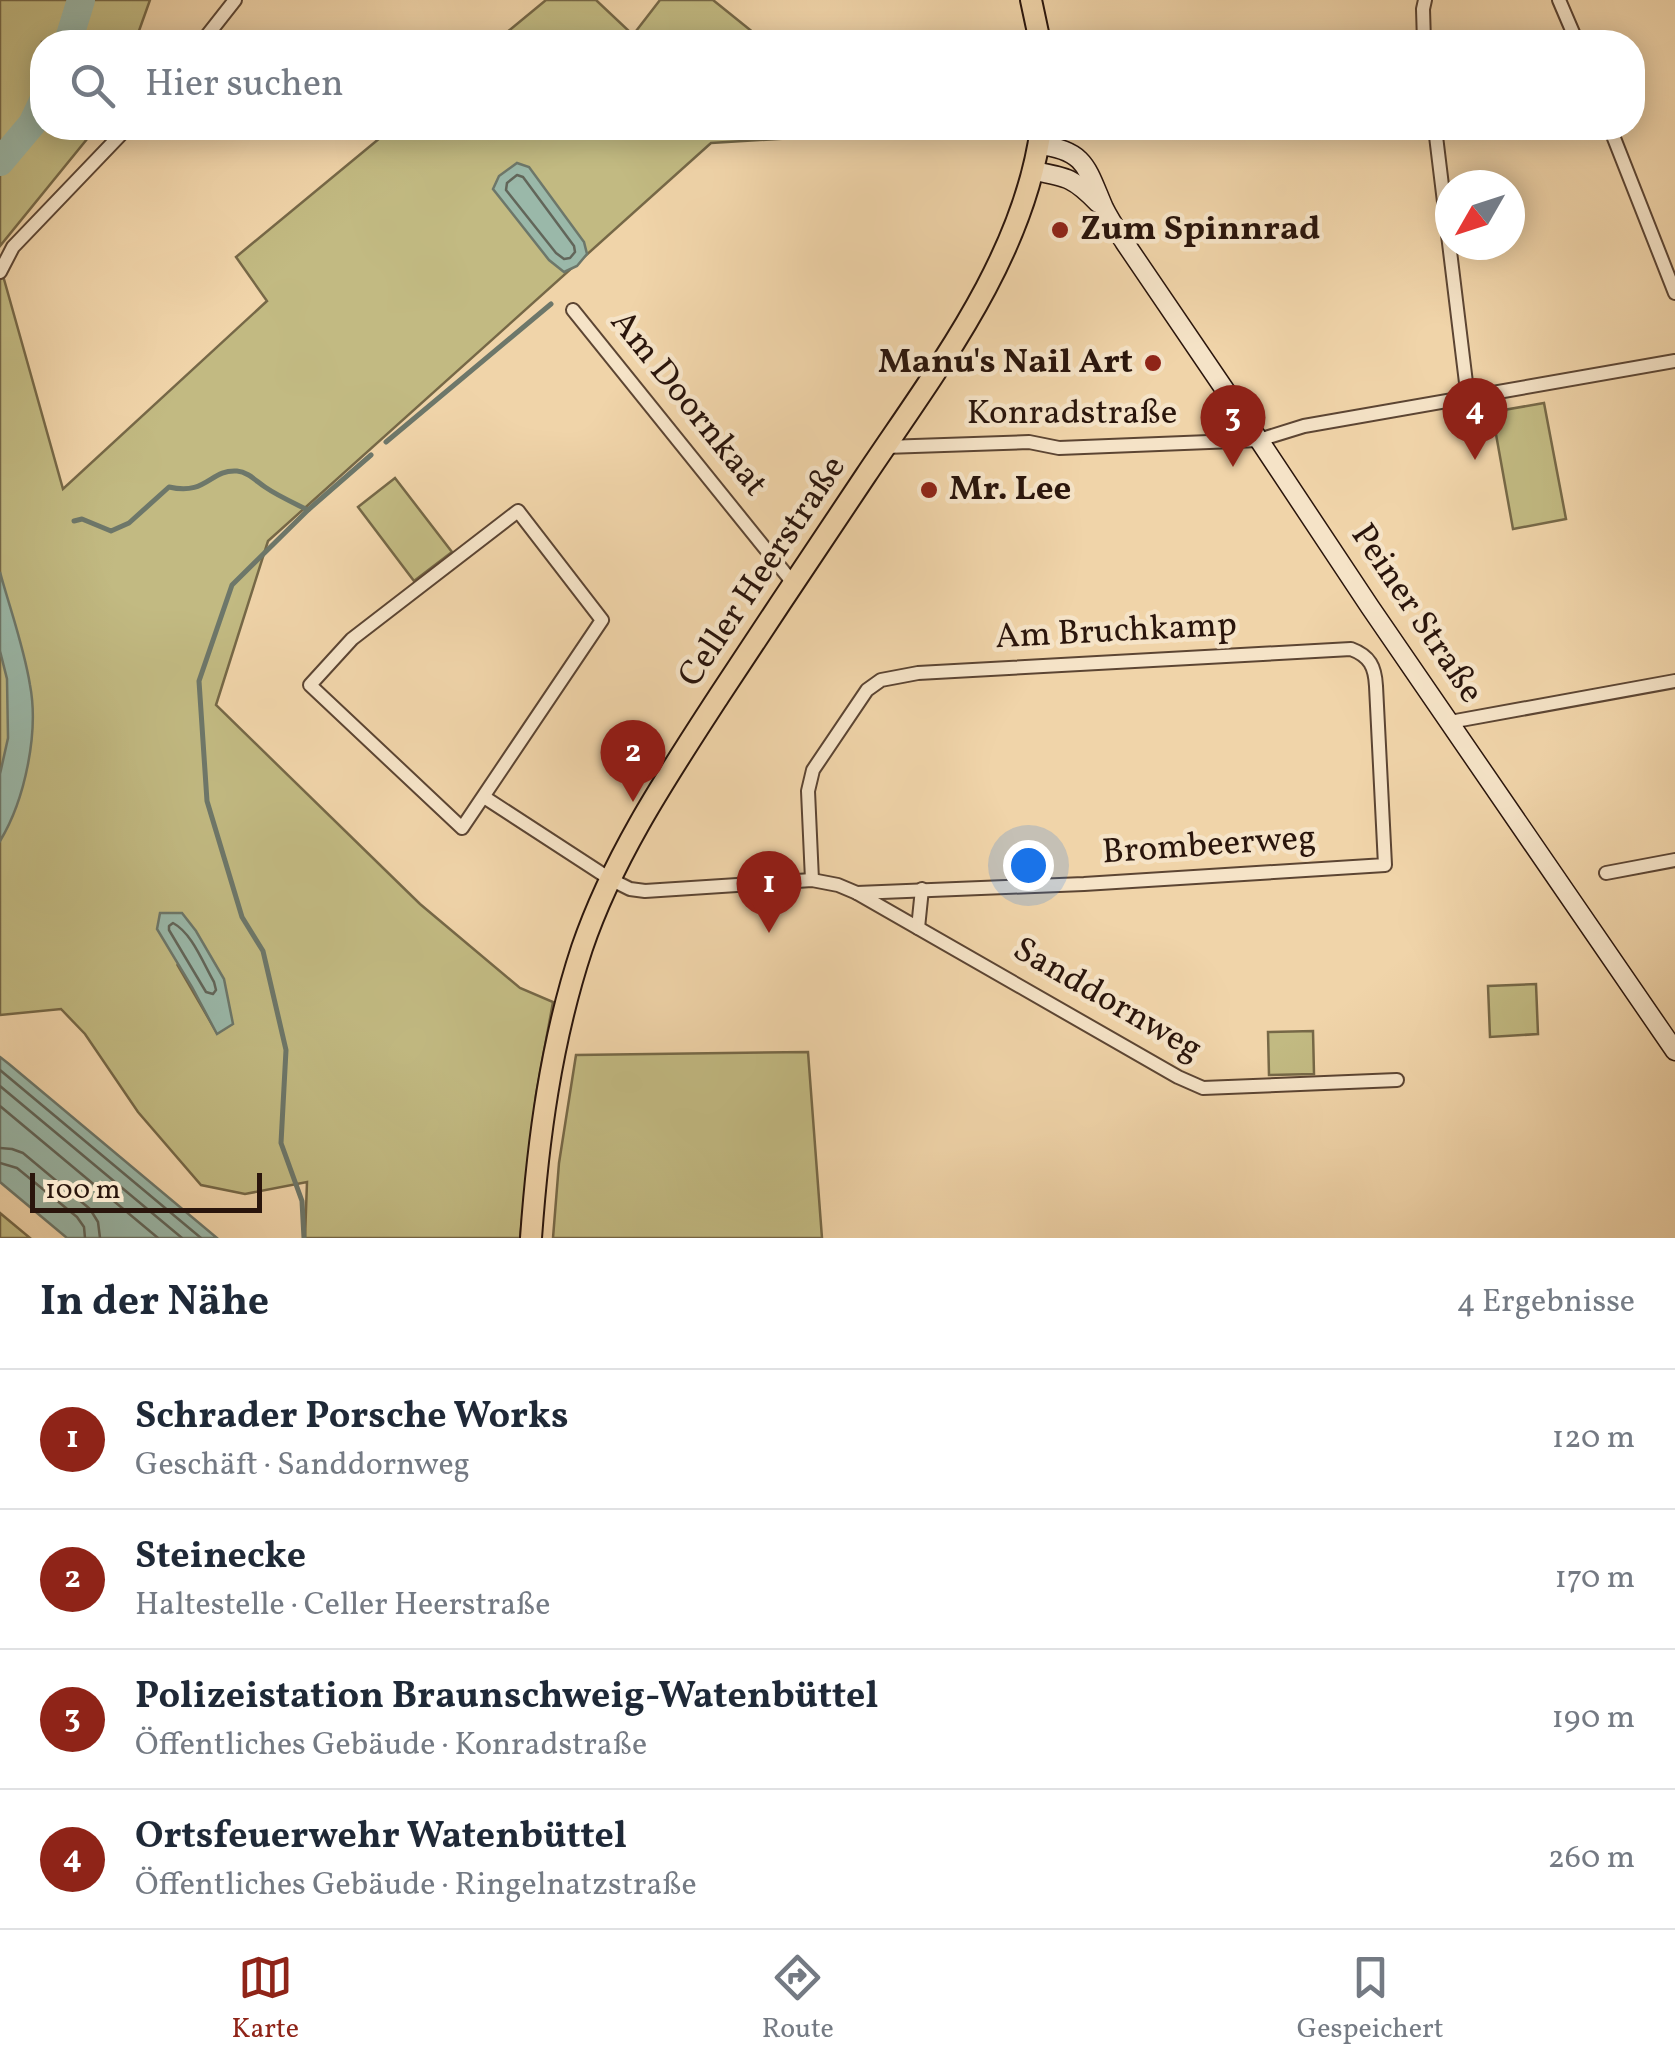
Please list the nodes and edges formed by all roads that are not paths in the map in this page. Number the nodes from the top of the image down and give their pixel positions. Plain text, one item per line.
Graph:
1 (234, 0) edge
2 (1031, 0) edge
3 (1425, 0) edge
4 (1559, 0) edge
5 (211, 30) edge
6 (1037, 30) edge
7 (1424, 30) edge
8 (1572, 30) edge
9 (115, 140) edge
10 (1039, 140) edge
11 (1047, 140) edge
12 (1436, 140) edge
13 (1615, 140) edge
14 (1034, 171) junction
15 (1106, 212) junction
16 (0, 272) edge
17 (1675, 293) edge
18 (574, 310) dead end
19 (1675, 361) edge
20 (1468, 398) junction
21 (1260, 440) junction
22 (885, 447) junction
23 (793, 583) junction
24 (1675, 680) edge
25 (1450, 722) junction
26 (484, 797) junction
27 (1675, 860) edge
28 (1384, 866) joint
29 (1606, 872) dead end
30 (610, 880) junction
31 (812, 880) junction
32 (922, 890) junction
33 (857, 893) junction
34 (918, 928) junction
35 (1675, 1051) edge
36 (1397, 1080) dead end
37 (531, 1238) edge

1 - 5 street
2 - 6 main road
3 - 7 street
4 - 8 street
9 - 16 street
10 - 14 main road, Celler Heerstraße
11 - 15 main road, Peiner Straße
12 - 20 street
13 - 17 street
14 - 15 main road, Peiner Straße
14 - 22 main road, Celler Heerstraße
15 - 21 main road, Peiner Straße
18 - 23 street, Am Doornkaat
19 - 20 street, Konradstraße
20 - 21 street, Konradstraße
21 - 22 street, Konradstraße
21 - 25 main road, Peiner Straße
22 - 23 main road, Celler Heerstraße
23 - 30 main road, Celler Heerstraße
24 - 25 street
25 - 35 main road, Peiner Straße
26 - 26 street
26 - 30 street
27 - 29 street
28 - 31 street, Am Bruchkamp
28 - 32 street, Brombeerweg
30 - 31 street, Sanddornweg
30 - 37 main road, Celler Heerstraße
31 - 33 street, Sanddornweg
32 - 33 street, Brombeerweg
32 - 34 street
33 - 34 street, Sanddornweg
34 - 36 street, Sanddornweg

